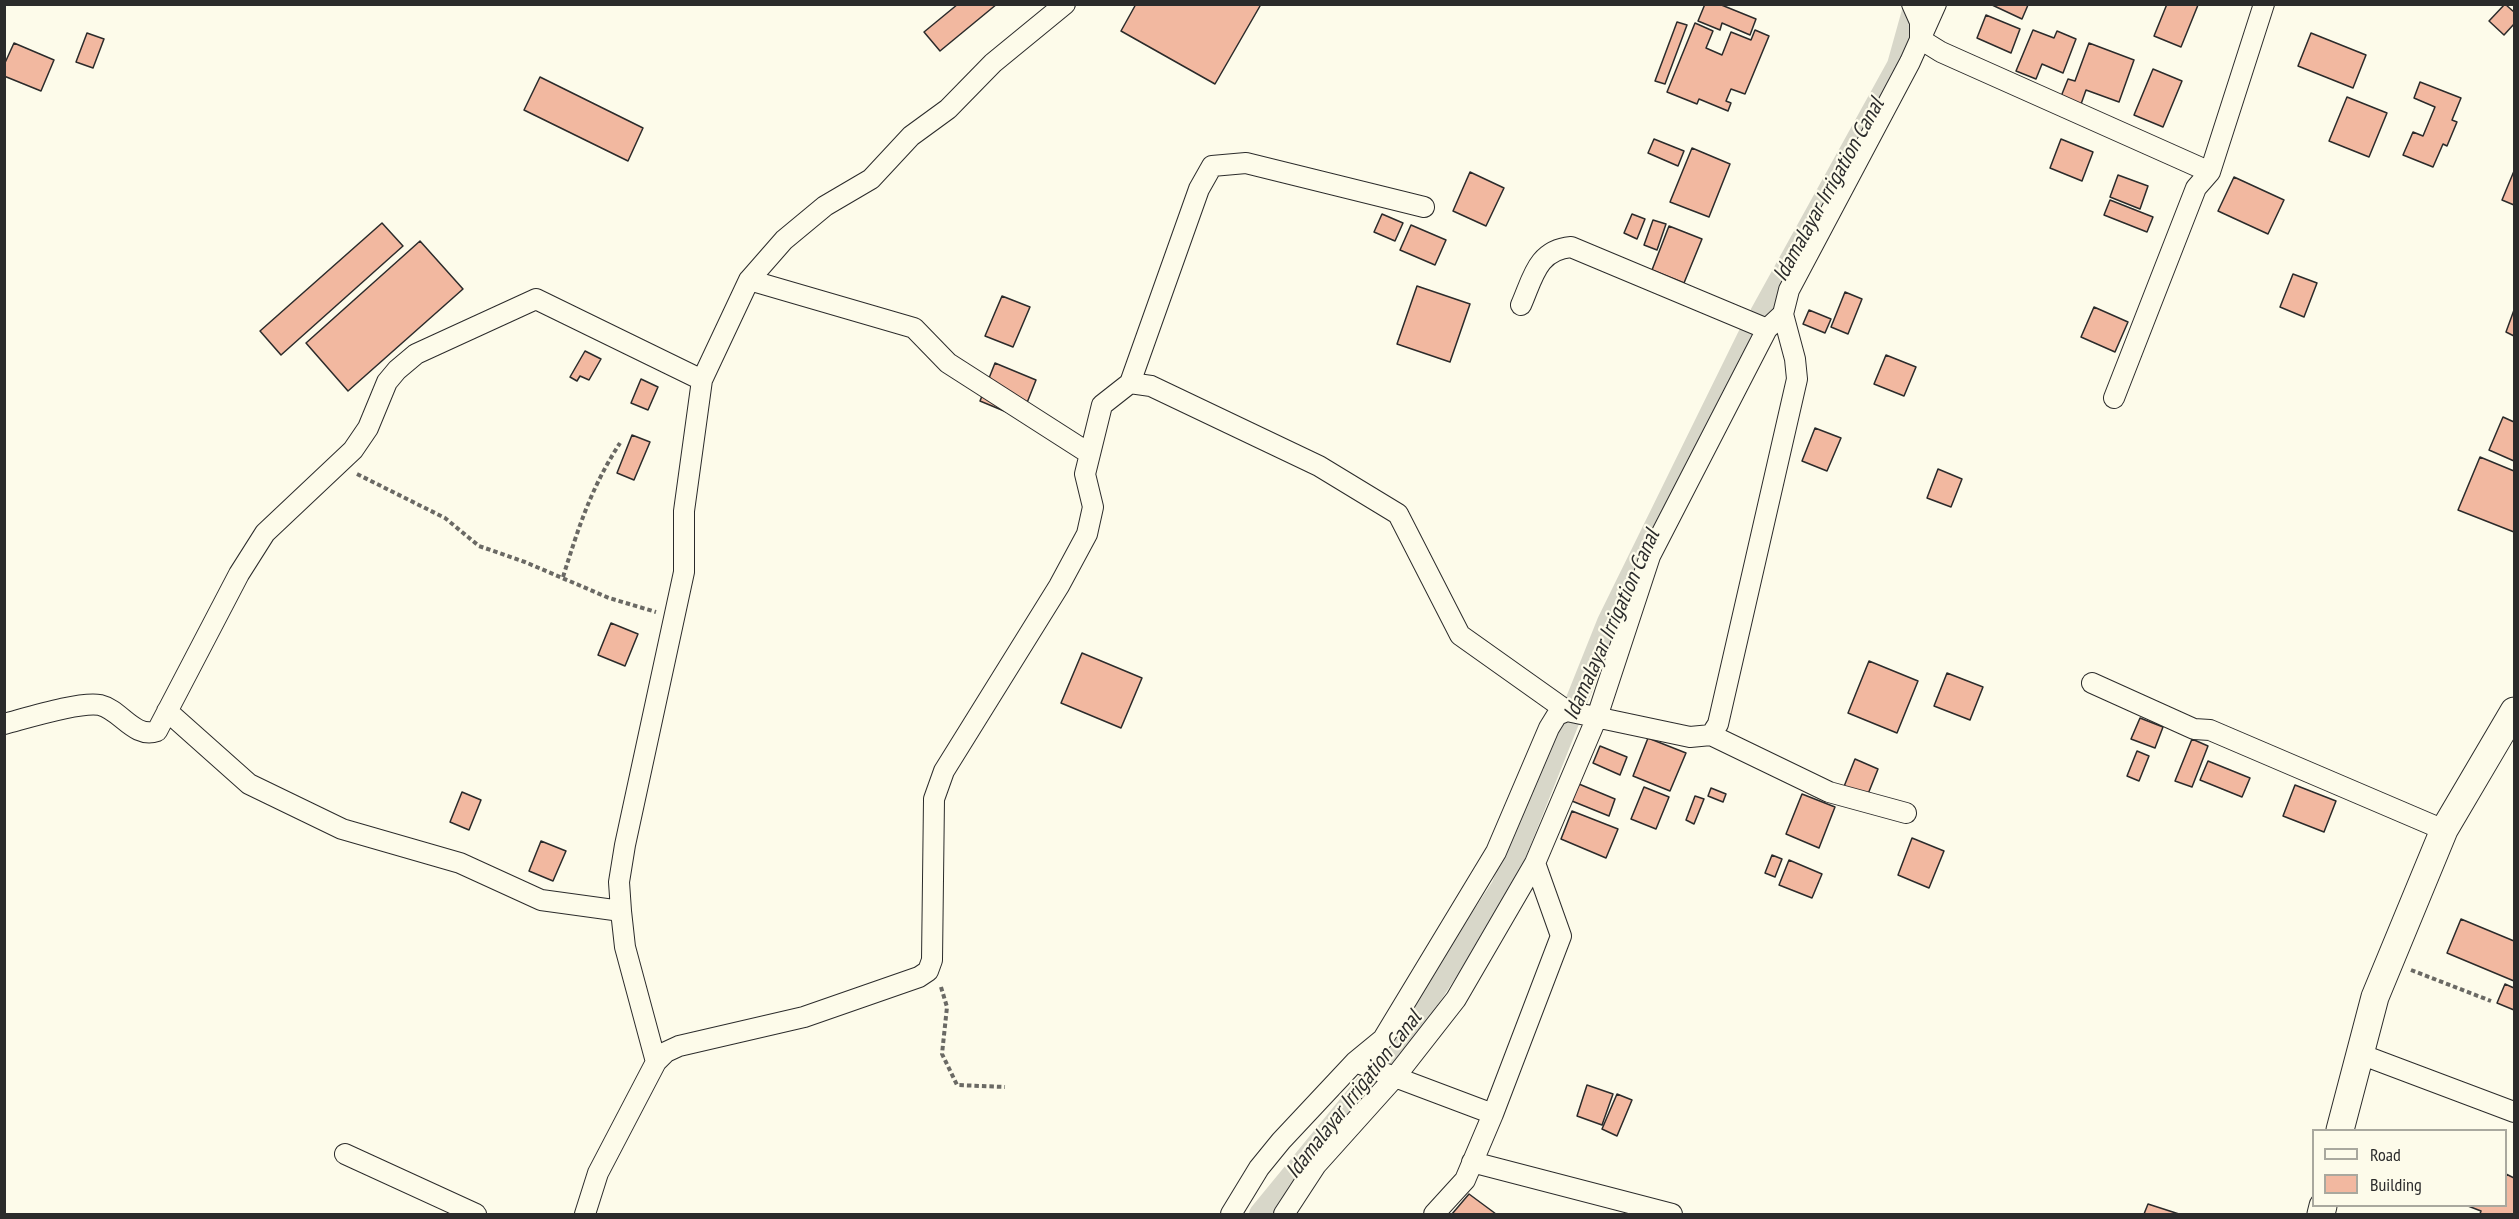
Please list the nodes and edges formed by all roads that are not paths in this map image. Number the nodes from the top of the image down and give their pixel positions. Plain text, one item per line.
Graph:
1 (1065, 4) edge
2 (1936, 4) edge
3 (2264, 4) edge
4 (1917, 22) edge
5 (2210, 172) junction
6 (1424, 207) dead end
7 (749, 280) junction
8 (1521, 305) dead end
9 (1783, 314) junction
10 (1767, 329) junction
11 (702, 380) junction
12 (1130, 383) junction
13 (2114, 398) dead end
14 (1090, 454) junction
15 (2092, 683) dead end
16 (167, 711) junction
17 (1567, 711) junction
18 (2514, 711) edge
19 (1597, 717) junction
20 (4, 724) edge
21 (1711, 735) junction
22 (1906, 813) dead end
23 (2444, 830) junction
24 (1535, 863) junction
25 (621, 911) junction
26 (2360, 1054) junction
27 (656, 1062) junction
28 (1355, 1062) junction
29 (1395, 1077) junction
30 (2514, 1112) edge
31 (1493, 1114) junction
32 (2341, 1129) edge
33 (345, 1154) dead end
34 (1472, 1162) junction
35 (476, 1215) edge
36 (585, 1215) edge
37 (1231, 1215) edge
38 (1284, 1215) edge
39 (1434, 1215) edge
40 (1672, 1215) edge

1 - 7 street
2 - 4 street
3 - 5 street
4 - 5 street
4 - 9 street
5 - 13 street
6 - 12 street
7 - 11 street
7 - 14 street
8 - 10 street
9 - 10 street
9 - 21 street
10 - 19 street
11 - 16 street
11 - 25 street
12 - 14 street
12 - 17 street
14 - 27 street
15 - 23 street
16 - 20 street
16 - 25 street
17 - 19 street
17 - 28 street
18 - 23 main road
19 - 21 street
19 - 24 street
21 - 22 street
23 - 26 main road
24 - 29 street
24 - 31 street
25 - 27 street
26 - 30 street
26 - 32 main road
27 - 36 street
28 - 29 street
28 - 37 street
29 - 31 street
29 - 38 street
31 - 34 street
33 - 35 street
34 - 39 street
34 - 40 street

